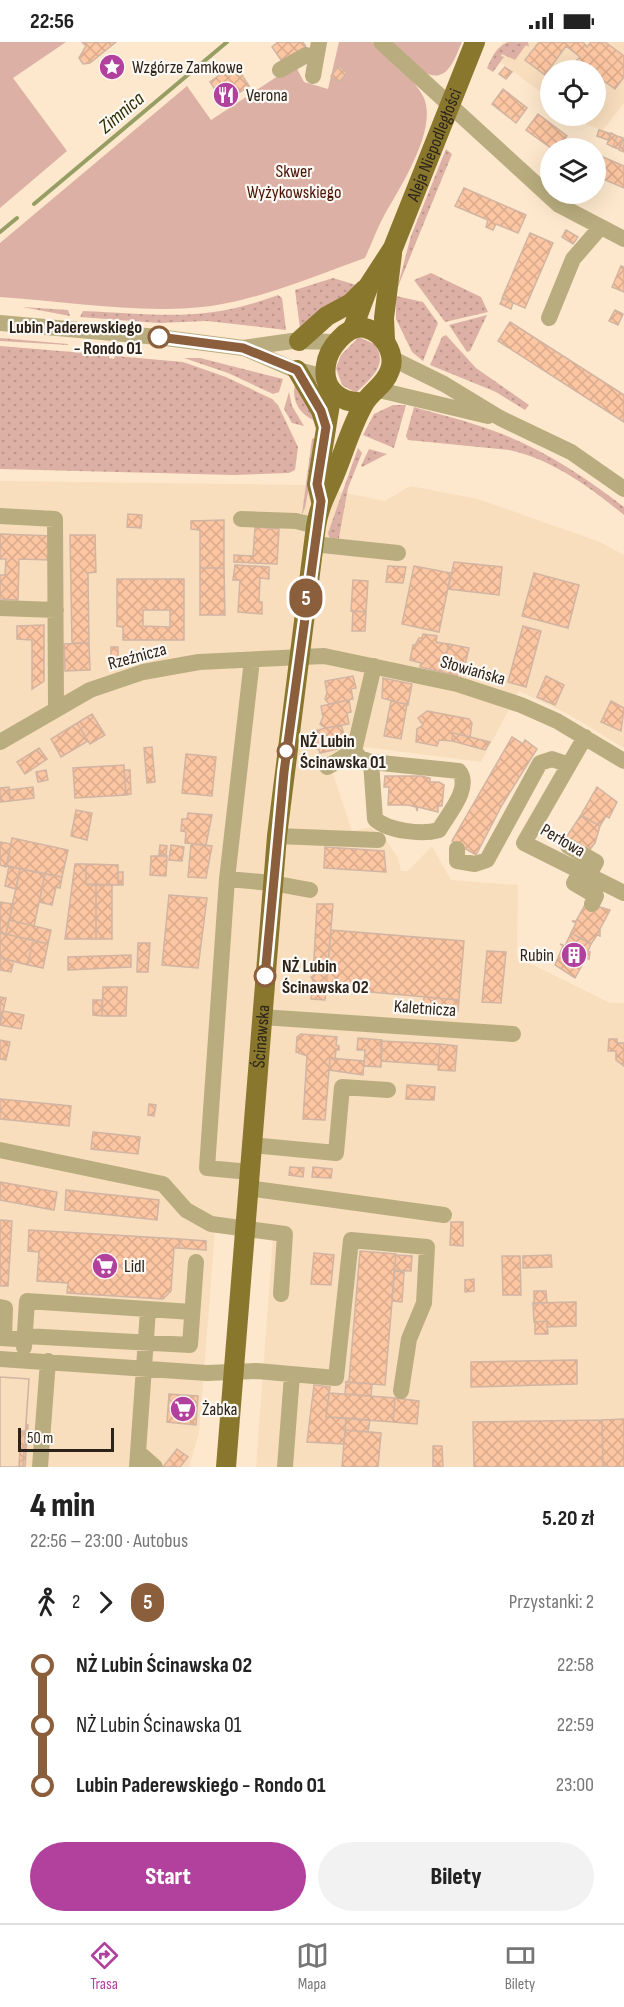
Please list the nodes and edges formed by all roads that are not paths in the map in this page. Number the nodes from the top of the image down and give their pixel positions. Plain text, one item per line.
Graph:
1 (381, 42) edge
2 (476, 42) edge
3 (318, 50) edge
4 (280, 70) dead end
5 (313, 76) dead end
6 (449, 106) junction
7 (599, 228) junction
8 (624, 239) edge
9 (393, 249) junction
10 (369, 285) junction
11 (549, 318) dead end
12 (0, 323) edge
13 (353, 328) junction
14 (299, 341) junction
15 (336, 342) junction
16 (243, 348) junction
17 (388, 349) junction
18 (297, 370) junction
19 (329, 384) junction
20 (372, 396) junction
21 (500, 418) junction
22 (326, 427) junction
23 (624, 489) edge
24 (321, 501) junction
25 (0, 516) edge
26 (241, 519) dead end
27 (315, 535) junction
28 (398, 553) dead end
29 (0, 608) edge
30 (56, 610) junction
31 (298, 658) junction
32 (252, 660) junction
33 (374, 666) junction
34 (56, 708) junction
35 (585, 737) junction
36 (0, 742) edge
37 (354, 752) junction
38 (624, 761) edge
39 (371, 762) junction
40 (568, 765) junction
41 (327, 767) dead end
42 (504, 832) junction
43 (276, 837) junction
44 (378, 840) dead end
45 (524, 843) junction
46 (568, 846) dead end
47 (457, 849) dead end
48 (584, 875) junction
49 (228, 879) junction
50 (272, 883) junction
51 (310, 890) dead end
52 (624, 893) edge
53 (592, 904) dead end
54 (262, 1017) junction
55 (513, 1034) dead end
56 (388, 1090) dead end
57 (252, 1146) junction
58 (0, 1150) edge
59 (249, 1180) junction
60 (444, 1215) dead end
61 (245, 1229) junction
62 (196, 1262) dead end
63 (281, 1294) dead end
64 (0, 1307) edge
65 (148, 1310) junction
66 (192, 1312) junction
67 (25, 1336) junction
68 (2, 1338) edge
69 (145, 1342) junction
70 (0, 1359) edge
71 (23, 1360) junction
72 (48, 1361) junction
73 (144, 1368) junction
74 (234, 1372) junction
75 (291, 1375) junction
76 (401, 1391) dead end
77 (138, 1460) edge
78 (40, 1467) edge
79 (155, 1467) edge
80 (226, 1467) edge
81 (285, 1467) edge

1 - 6 street
2 - 6 main road, Aleja Niepodległości
3 - 4 street
3 - 5 street
6 - 7 street
6 - 9 main road, Aleja Niepodległości
7 - 8 street
7 - 11 street
9 - 10 main road, Aleja Niepodległości
9 - 17 main road, Aleja Niepodległości
10 - 13 main road, Aleja Niepodległości
10 - 14 main road
12 - 16 street
13 - 15 main road
13 - 17 main road
14 - 15 street
14 - 16 street
15 - 19 main road
16 - 18 street
17 - 20 main road
17 - 21 street
18 - 19 street
18 - 22 main road
19 - 20 main road
19 - 22 main road, Ścinawska
20 - 21 street
20 - 24 main road, Ścinawska
21 - 23 street
22 - 24 main road, Ścinawska
24 - 27 main road, Ścinawska
25 - 30 street
26 - 27 street
27 - 28 street
27 - 31 main road, Ścinawska
29 - 30 street
30 - 34 street
31 - 32 street, Rzeźnicza
31 - 33 street, Słowiańska
31 - 43 main road, Ścinawska
32 - 34 street, Rzeźnicza
32 - 49 street
33 - 35 street, Słowiańska
33 - 37 street
34 - 36 street, Rzeźnicza
35 - 38 street, Słowiańska
35 - 40 street, Perłowa
37 - 39 street
37 - 41 street
39 - 39 street
40 - 42 street
40 - 45 street, Perłowa
42 - 45 street
42 - 47 street
43 - 44 street
43 - 50 main road, Ścinawska
45 - 48 street, Perłowa
46 - 48 street
48 - 52 street, Perłowa
48 - 53 street
49 - 50 street
49 - 59 street
50 - 51 street
50 - 54 main road, Ścinawska
54 - 55 street, Kaletnicza
54 - 57 main road, Ścinawska
56 - 57 street
57 - 59 main road, Ścinawska
58 - 61 street
59 - 60 street
59 - 61 main road, Ścinawska
61 - 63 street
61 - 74 main road, Ścinawska
62 - 66 street
64 - 68 street
65 - 66 street
65 - 67 street
65 - 69 street
66 - 69 street
67 - 68 street
67 - 69 street
67 - 71 street
69 - 73 street
70 - 71 street
71 - 72 street
72 - 73 street
72 - 78 street
73 - 74 street
73 - 77 street
74 - 75 street
74 - 80 main road, Ścinawska
75 - 76 street
75 - 81 street
77 - 79 street

